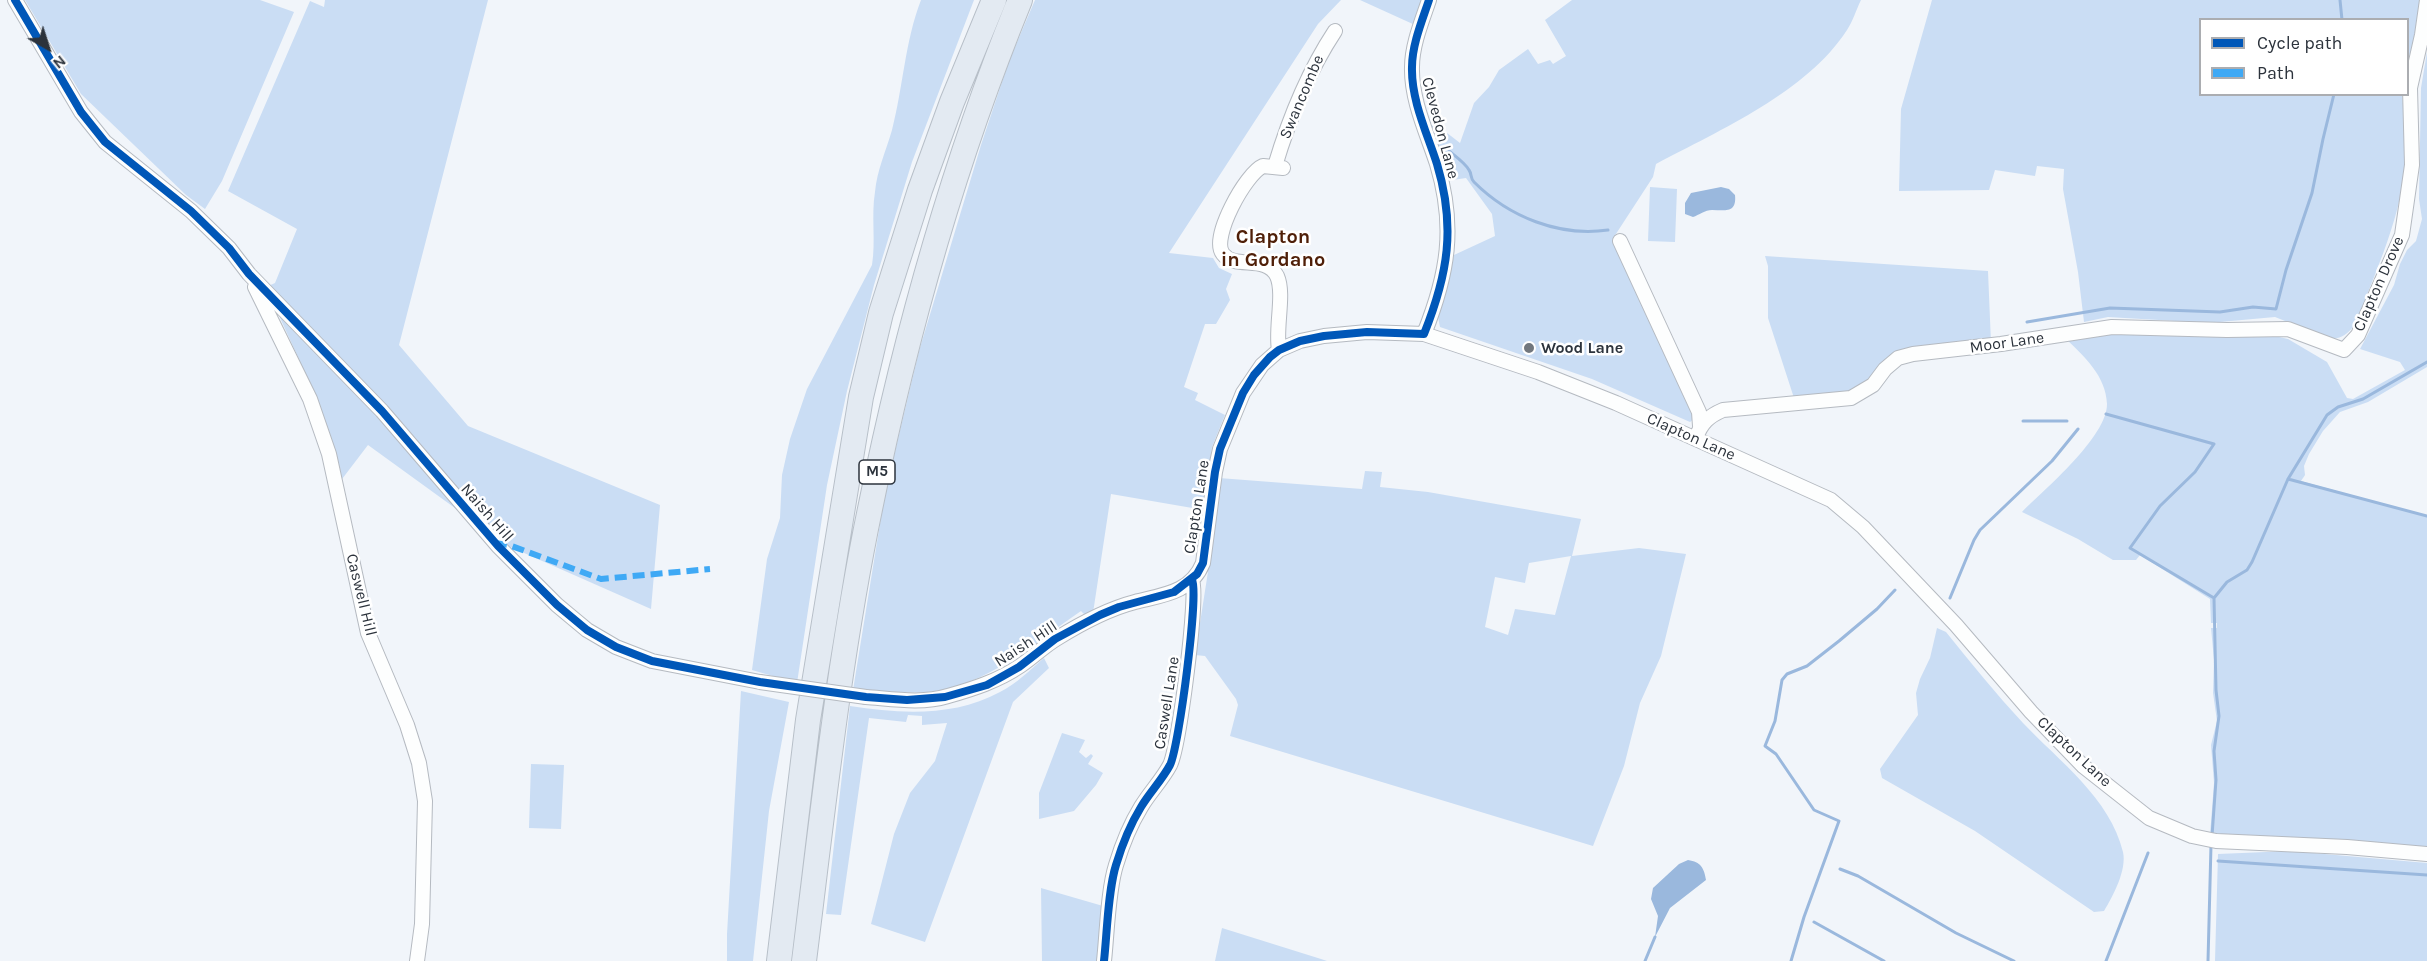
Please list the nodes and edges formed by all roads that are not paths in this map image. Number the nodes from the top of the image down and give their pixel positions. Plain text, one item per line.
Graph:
1 (15, 0) edge
2 (994, 0) edge
3 (1020, 0) edge
4 (1428, 0) edge
5 (2427, 0) edge
6 (1335, 31) dead end
7 (1620, 241) dead end
8 (249, 274) junction
9 (1424, 334) junction
10 (1280, 350) junction
11 (2344, 350) joint
12 (1698, 432) junction
13 (1192, 580) junction
14 (2427, 854) edge
15 (417, 961) edge
16 (779, 961) edge
17 (804, 961) edge
18 (1104, 961) edge

1 - 8 street
2 - 16 highway, M5
3 - 17 highway, M5
4 - 9 street, Clevedon Lane
5 - 11 street, Clapton Drove
6 - 10 street, Swancombe
7 - 12 street
8 - 13 street, Naish Hill, bridge
8 - 15 street, Caswell Hill
9 - 10 street, Clapton Lane
9 - 12 street, Clapton Lane
10 - 13 street, Clapton Lane
11 - 12 street, Moor Lane
12 - 14 street, Clapton Lane
13 - 18 street, Caswell Lane

